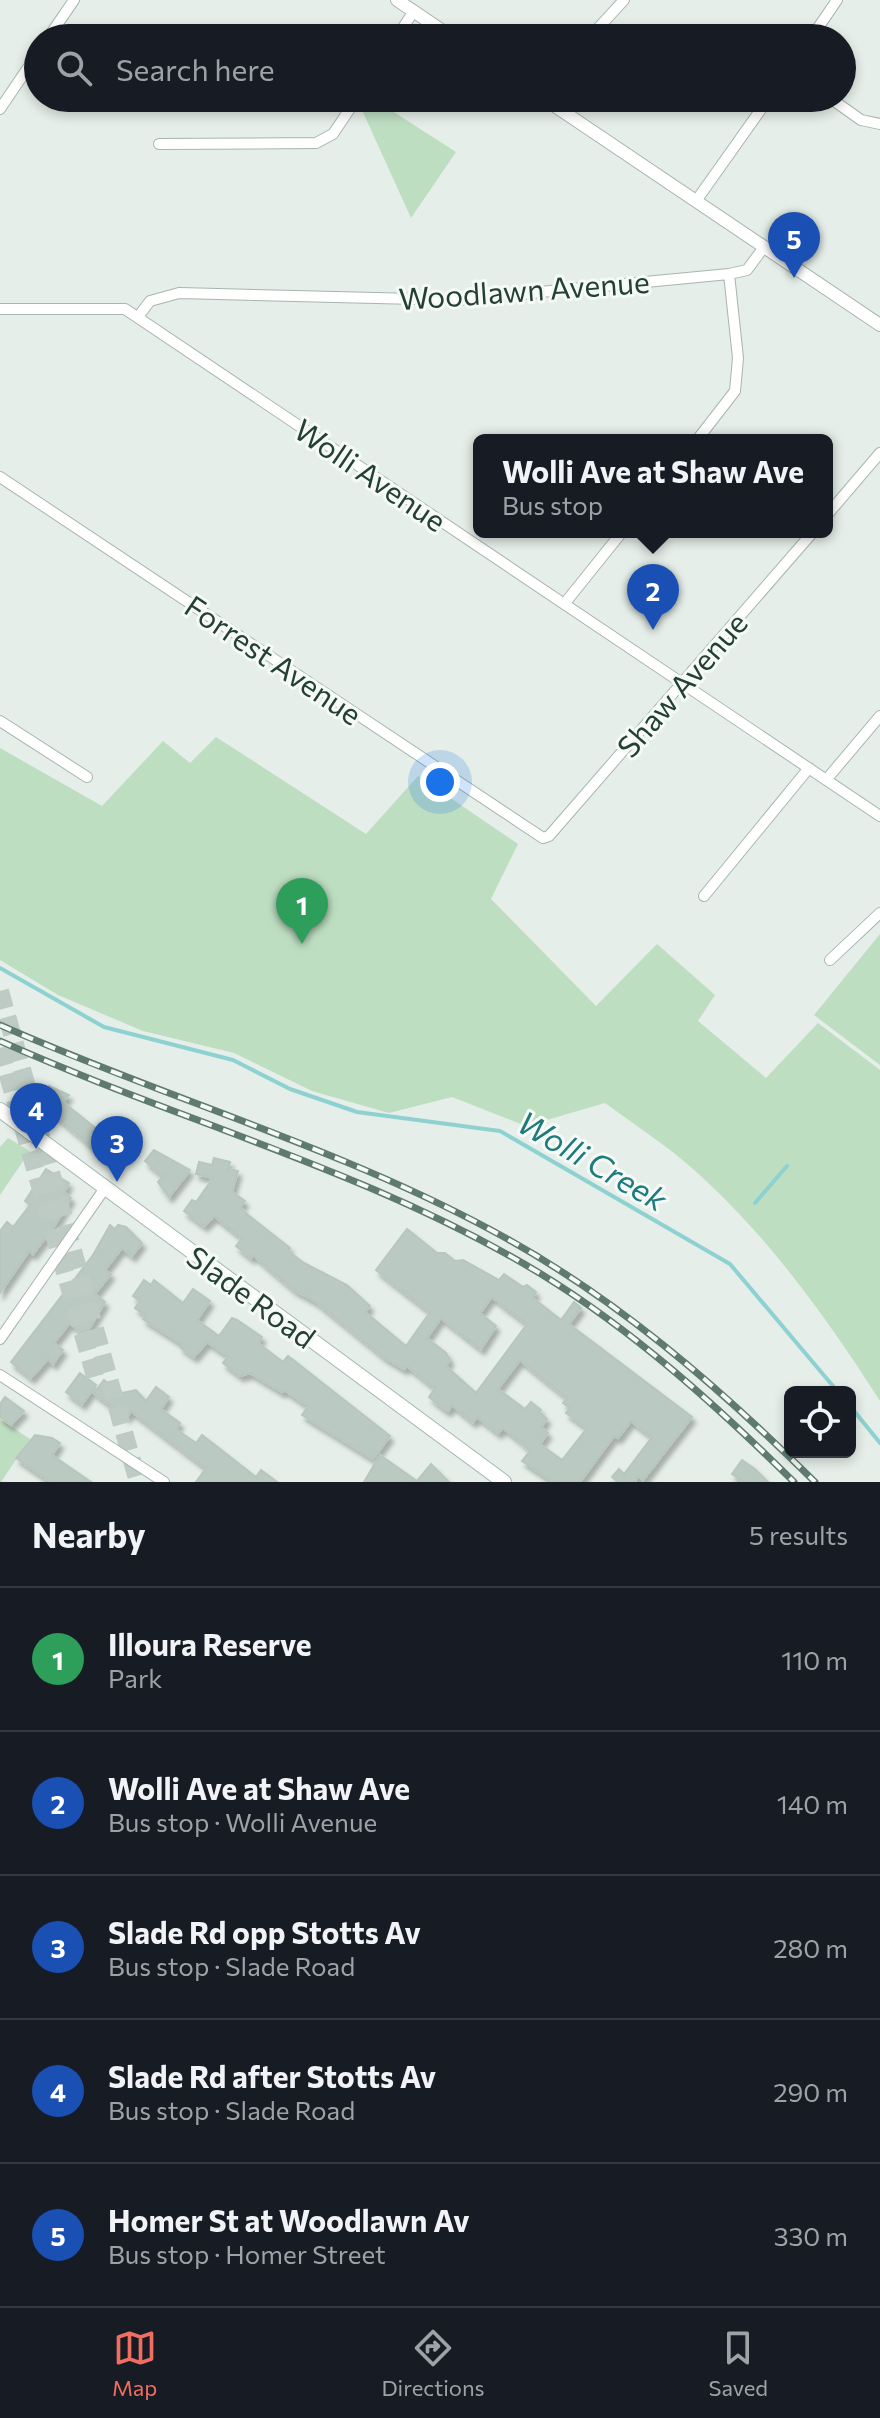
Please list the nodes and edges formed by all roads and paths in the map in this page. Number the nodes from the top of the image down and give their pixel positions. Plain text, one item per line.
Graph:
1 (74, 0) edge
2 (397, 0) edge
3 (624, 0) edge
4 (837, 0) edge
5 (414, 11) junction
6 (58, 24) edge
7 (405, 24) edge
8 (433, 24) edge
9 (602, 24) edge
10 (821, 24) edge
11 (24, 74) edge
12 (0, 109) edge
13 (348, 112) edge
14 (564, 112) edge
15 (759, 112) edge
16 (850, 112) edge
17 (880, 124) edge
18 (159, 144) dead end
19 (696, 201) junction
20 (764, 247) junction
21 (729, 274) junction
22 (0, 309) edge
23 (138, 317) junction
24 (880, 325) edge
25 (702, 434) edge
26 (880, 453) edge
27 (0, 477) edge
28 (833, 508) edge
29 (617, 538) edge
30 (808, 538) edge
31 (565, 603) junction
32 (683, 683) junction
33 (880, 716) edge
34 (0, 721) edge
35 (809, 768) junction
36 (87, 777) dead end
37 (826, 780) junction
38 (880, 816) edge
39 (549, 836) joint
40 (704, 896) dead end
41 (880, 913) edge
42 (830, 960) dead end
43 (0, 1110) edge
44 (105, 1188) junction
45 (0, 1339) edge
46 (0, 1375) edge
47 (164, 1482) edge
48 (504, 1482) edge

1 - 6 street
2 - 5 street
3 - 9 street
4 - 10 street
5 - 7 street
5 - 8 street
11 - 12 street
13 - 18 street
14 - 19 street
15 - 19 street
16 - 17 street
19 - 20 street
20 - 21 street, Woodlawn Avenue
20 - 24 street
21 - 23 street, Woodlawn Avenue
21 - 25 street
22 - 23 street, Wolli Avenue
23 - 31 street, Wolli Avenue
26 - 28 street
27 - 39 street, Forrest Avenue
29 - 31 street
30 - 32 street, Shaw Avenue
31 - 32 street, Wolli Avenue
32 - 35 street, Wolli Avenue
32 - 39 street, Shaw Avenue
33 - 37 street
34 - 36 street
35 - 37 street, Wolli Avenue
35 - 40 street
37 - 38 street, Wolli Avenue
41 - 42 street
43 - 44 main road, Slade Road
44 - 45 street
44 - 48 main road, Slade Road
46 - 47 street

